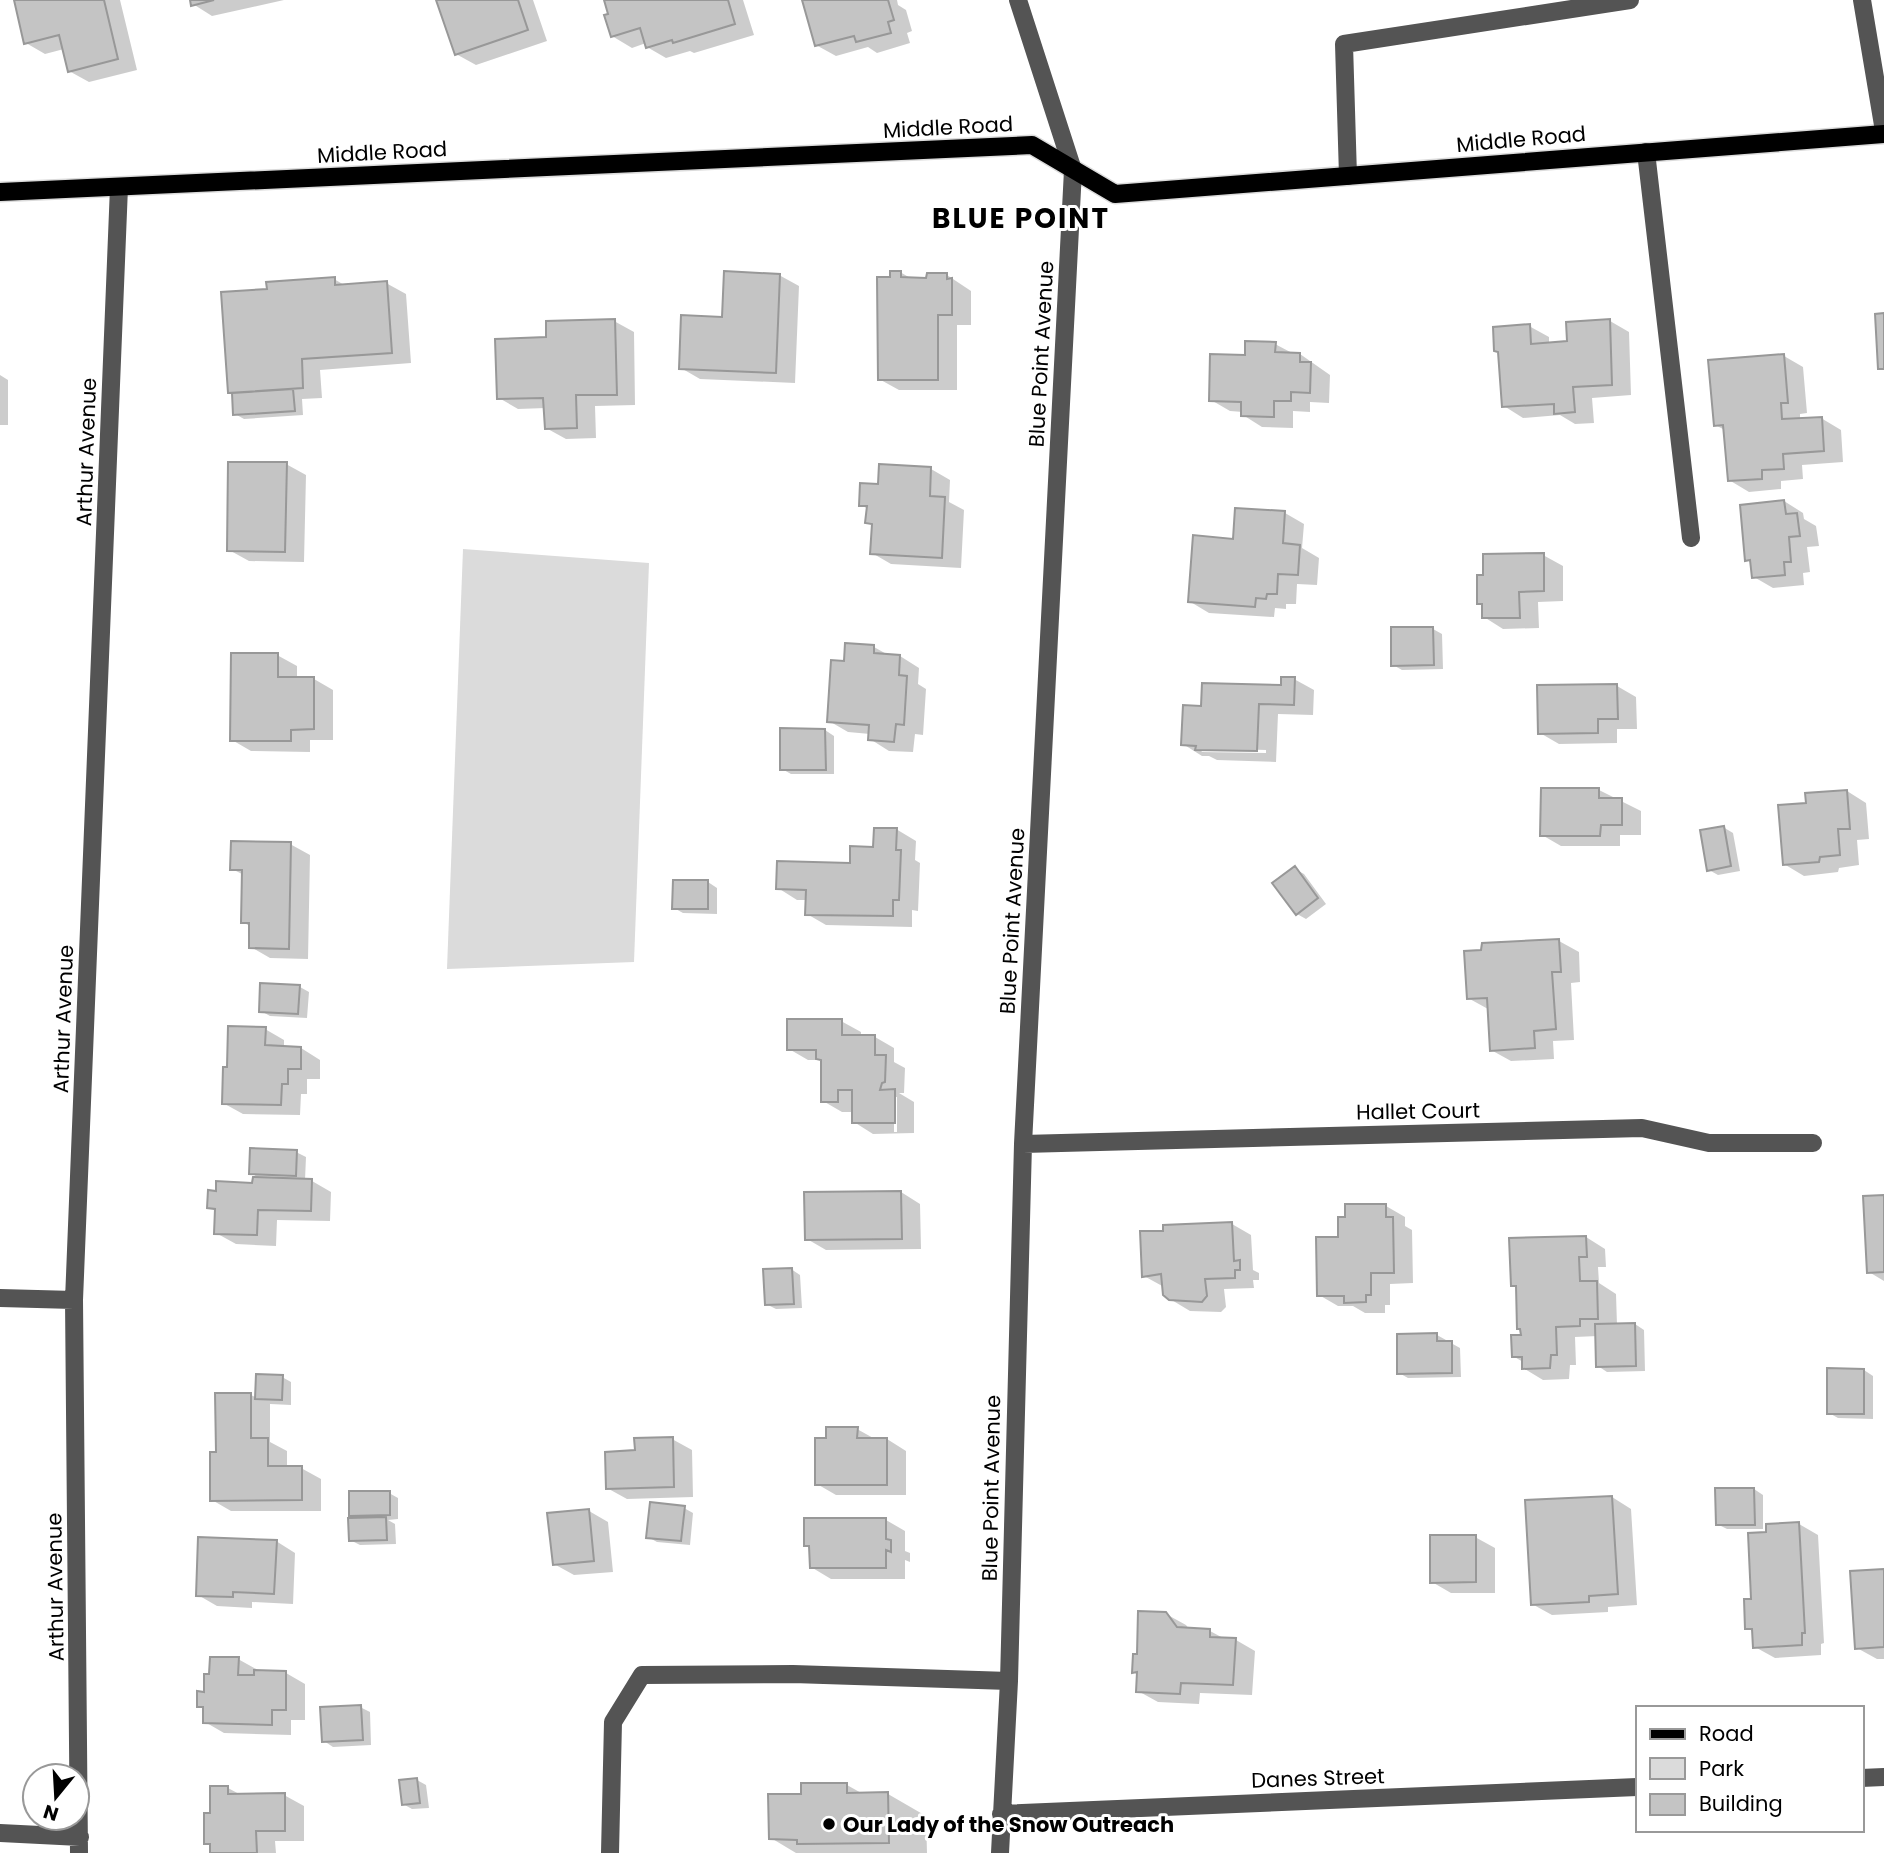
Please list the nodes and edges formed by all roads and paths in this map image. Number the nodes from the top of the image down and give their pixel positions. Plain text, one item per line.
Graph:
1 (1017, 0) edge
2 (1630, 0) edge
3 (1862, 0) edge
4 (1884, 132) edge
5 (1646, 152) junction
6 (1073, 170) junction
7 (1348, 176) junction
8 (119, 187) junction
9 (0, 192) edge
10 (1691, 538) dead end
11 (1813, 1143) dead end
12 (1023, 1144) junction
13 (0, 1298) edge
14 (74, 1300) junction
15 (1009, 1681) junction
16 (1884, 1777) edge
17 (1863, 1778) edge
18 (1636, 1787) edge
19 (1002, 1814) junction
20 (0, 1833) edge
21 (80, 1845) edge
22 (610, 1853) edge
23 (1000, 1853) edge

1 - 6 street, Blue Point Avenue
2 - 7 street
3 - 4 street
4 - 5 main road, Middle Road
5 - 7 main road, Middle Road
5 - 10 street
6 - 7 main road, Middle Road
6 - 8 main road, Middle Road
6 - 12 street, Blue Point Avenue
8 - 9 main road, Middle Road
8 - 14 street, Arthur Avenue
11 - 12 street, Hallet Court
12 - 15 street, Blue Point Avenue
13 - 14 street
14 - 21 street, Arthur Avenue
15 - 19 street, Blue Point Avenue
15 - 22 street
16 - 17 street
18 - 19 street, Danes Street
19 - 23 street, Blue Point Avenue
20 - 21 street

